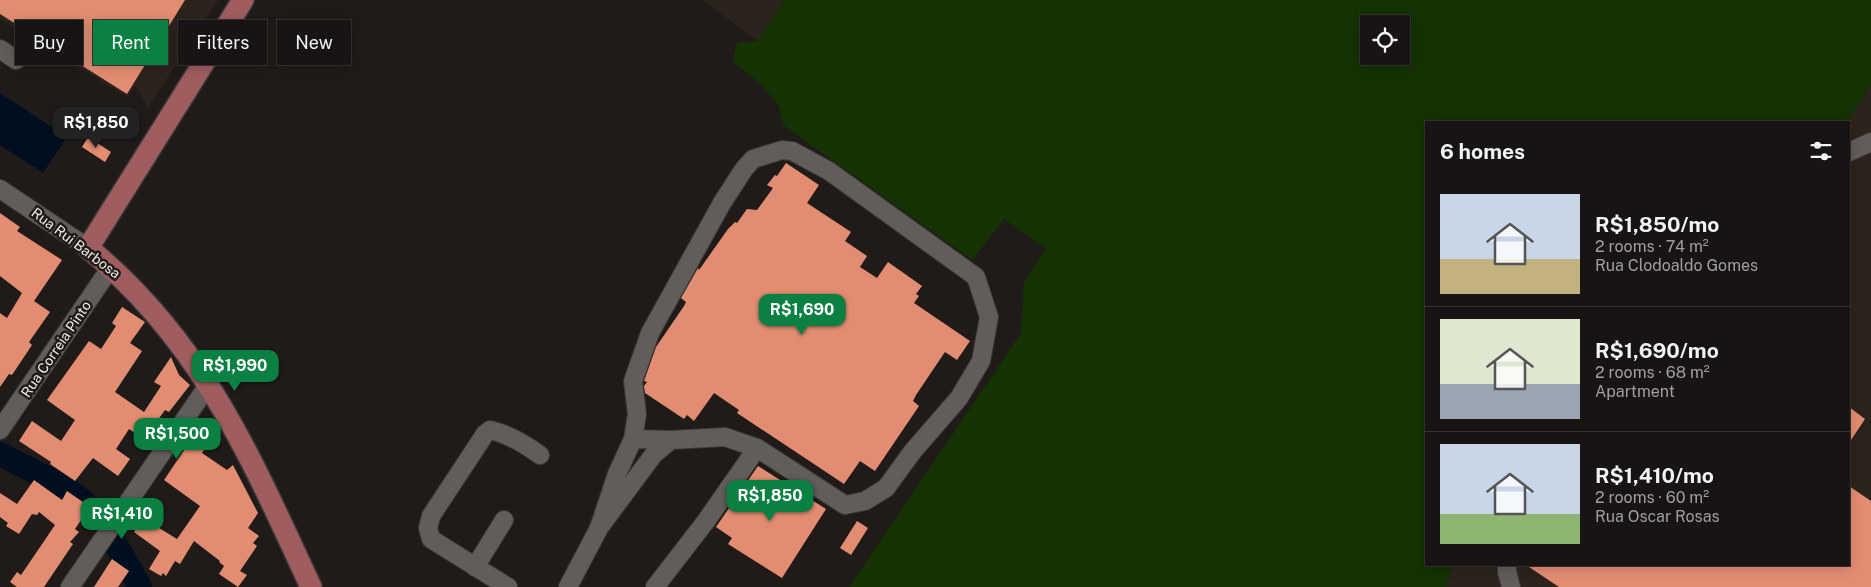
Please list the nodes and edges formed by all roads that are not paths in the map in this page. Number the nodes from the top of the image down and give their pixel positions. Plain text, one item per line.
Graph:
1 (243, 0) edge
2 (0, 49) edge
3 (15, 59) edge
4 (1871, 142) edge
5 (1850, 152) edge
6 (0, 189) edge
7 (88, 248) junction
8 (111, 267) junction
9 (209, 384) junction
10 (0, 430) edge
11 (633, 439) junction
12 (671, 440) junction
13 (757, 448) junction
14 (540, 455) dead end
15 (504, 520) dead end
16 (599, 528) junction
17 (1507, 566) edge
18 (475, 567) junction
19 (70, 587) edge
20 (312, 587) edge
21 (508, 587) edge
22 (568, 587) edge
23 (655, 587) edge
24 (1511, 587) edge

1 - 7 main road
2 - 3 street
4 - 5 street
6 - 7 street, Rua Rui Barbosa
7 - 8 main road, Rua Rui Barbosa
8 - 9 main road, Rua Rui Barbosa
8 - 10 street, Rua Correia Pinto
9 - 19 street
9 - 20 main road, Rua Rui Barbosa
11 - 12 street
11 - 13 street
11 - 16 street
12 - 13 street
12 - 16 street
13 - 23 street
14 - 18 street
15 - 18 street
16 - 22 street
17 - 24 street
18 - 21 street

